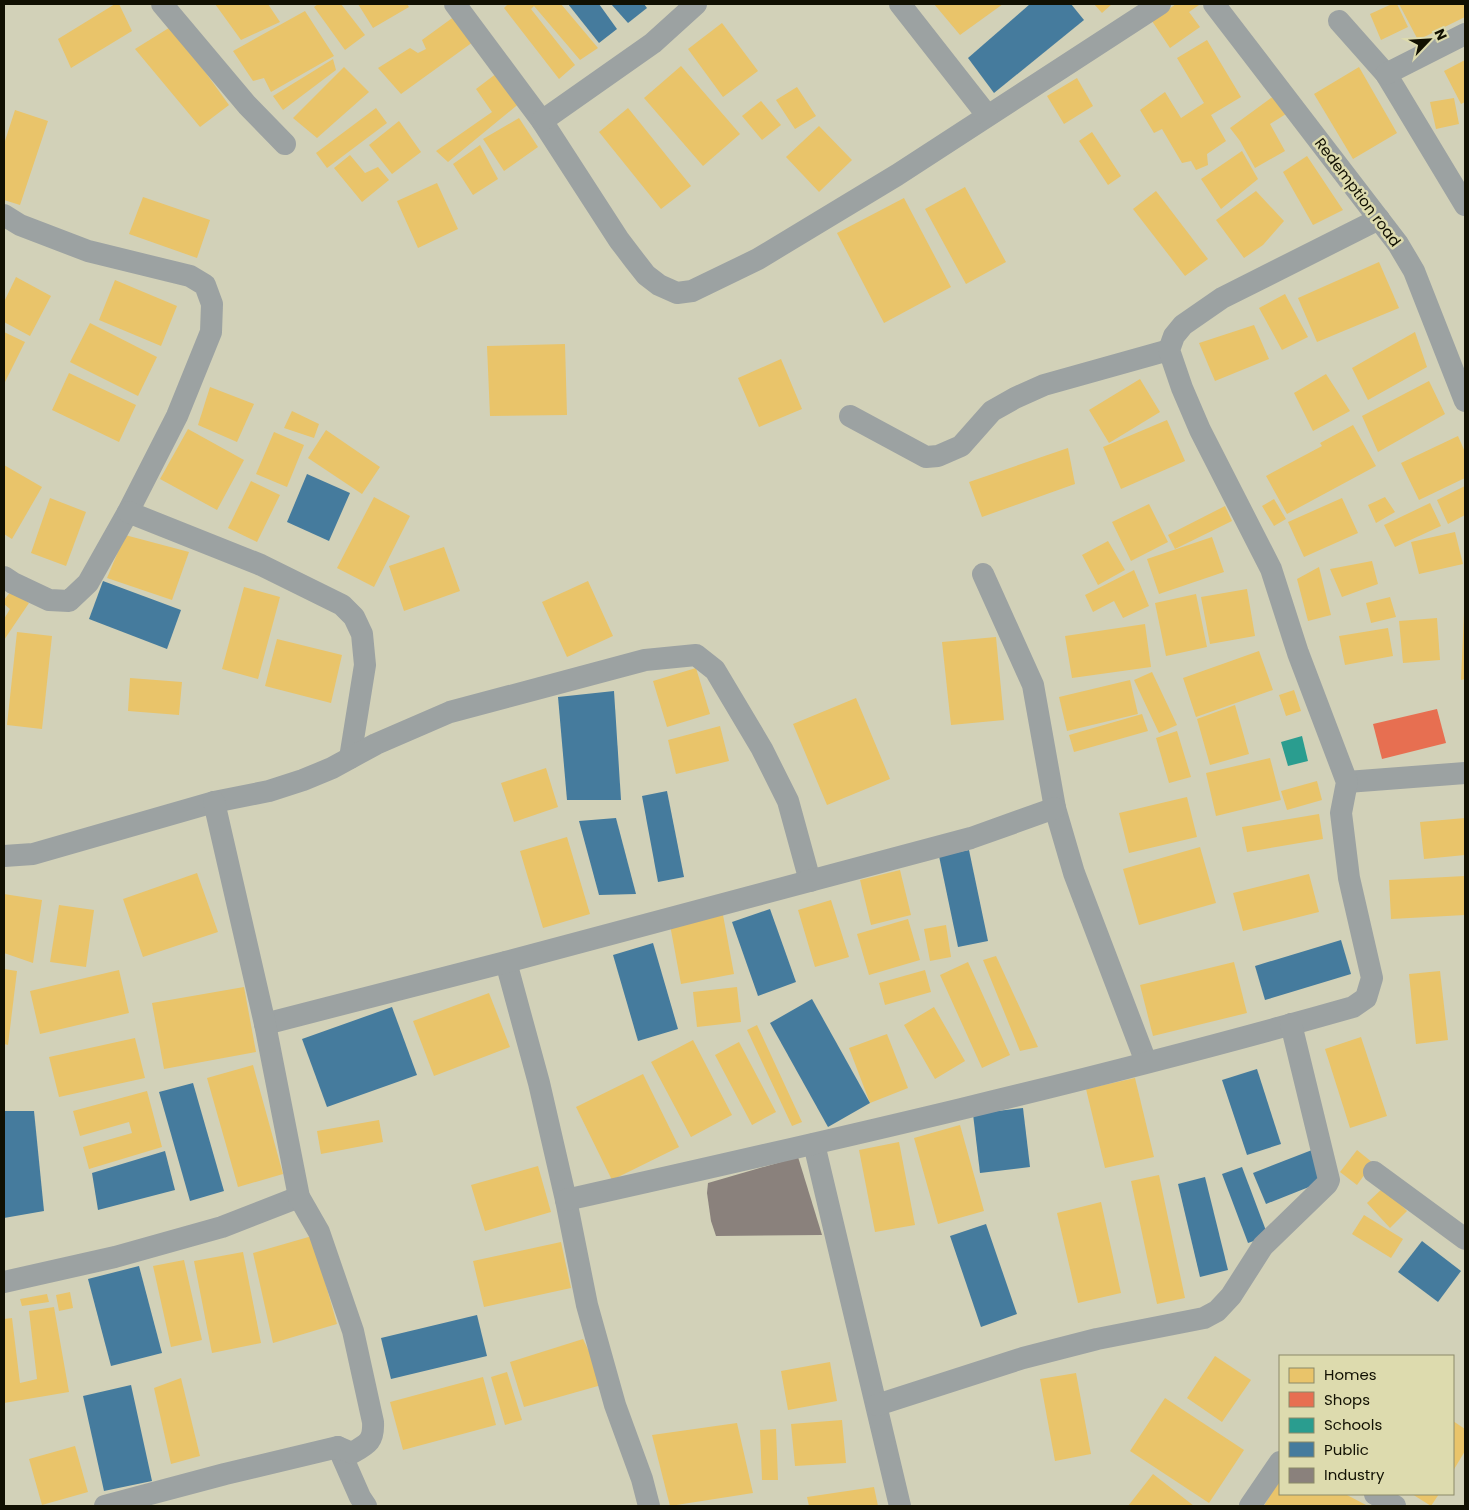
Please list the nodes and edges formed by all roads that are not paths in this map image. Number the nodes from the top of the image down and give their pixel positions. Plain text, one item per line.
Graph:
1 (162, 4) edge
2 (456, 4) edge
3 (696, 4) edge
4 (900, 4) edge
5 (1160, 4) edge
6 (1214, 4) edge
7 (1339, 21) dead end
8 (1465, 34) edge
9 (1386, 74) junction
10 (987, 115) junction
11 (542, 121) junction
12 (285, 144) dead end
13 (1465, 205) edge
14 (4, 215) edge
15 (1379, 219) junction
16 (1169, 350) junction
17 (1465, 401) edge
18 (850, 416) dead end
19 (128, 512) junction
20 (983, 574) dead end
21 (4, 577) edge
22 (350, 758) junction
23 (1465, 773) edge
24 (1347, 782) junction
25 (214, 802) junction
26 (1055, 808) junction
27 (4, 856) edge
28 (810, 881) junction
29 (506, 962) junction
30 (265, 1024) junction
31 (1291, 1024) junction
32 (1146, 1062) junction
33 (814, 1144) junction
34 (1374, 1172) dead end
35 (299, 1197) junction
36 (566, 1200) junction
37 (1465, 1239) edge
38 (4, 1282) edge
39 (877, 1405) junction
40 (338, 1447) junction
41 (1279, 1463) edge
42 (1377, 1495) edge
43 (104, 1506) edge
44 (366, 1506) edge
45 (649, 1506) edge
46 (900, 1506) edge
47 (1250, 1506) edge
48 (1395, 1506) edge

1 - 12 street
2 - 11 street
3 - 11 street
4 - 10 street
5 - 10 street
6 - 15 street, Redemption road
7 - 9 street
8 - 9 street
9 - 13 street
10 - 11 street
14 - 19 street
15 - 16 street
15 - 17 street, Redemption road
16 - 18 street
16 - 24 street
19 - 21 street
19 - 22 street
20 - 26 street
22 - 25 street
22 - 28 street
23 - 24 street
24 - 31 street
25 - 27 street
25 - 30 street
26 - 28 street
26 - 32 street
28 - 29 street
29 - 30 street
29 - 36 street
30 - 35 street
31 - 32 street
31 - 39 street
32 - 33 street
33 - 36 street
33 - 39 street
34 - 37 street
35 - 38 street
35 - 40 street
36 - 45 street
39 - 46 street
40 - 43 street
40 - 44 street
41 - 47 street
42 - 48 street

